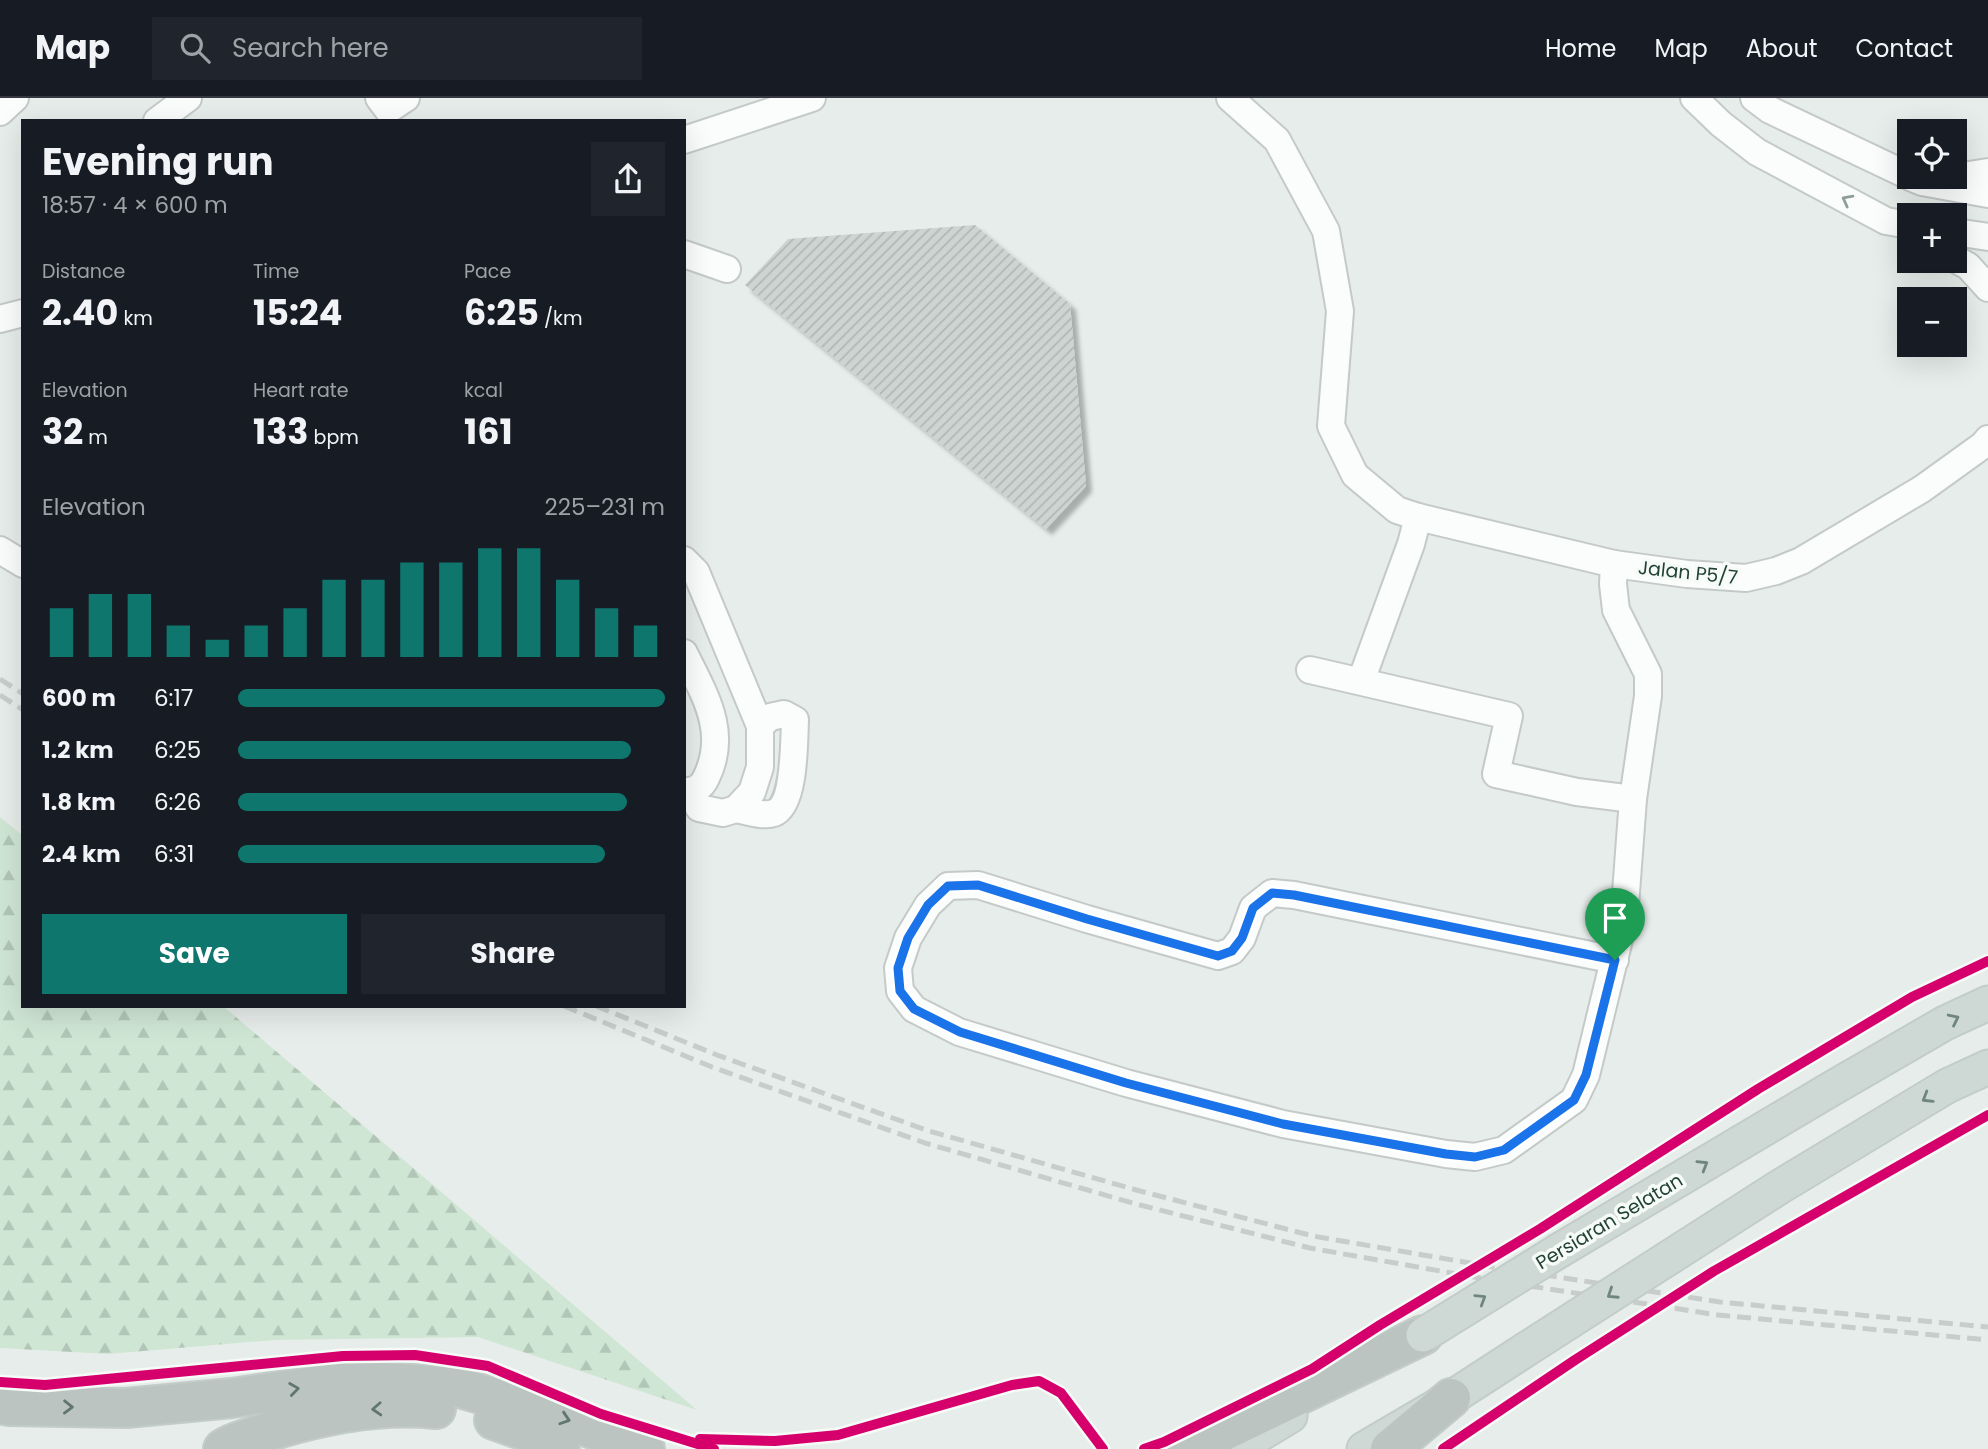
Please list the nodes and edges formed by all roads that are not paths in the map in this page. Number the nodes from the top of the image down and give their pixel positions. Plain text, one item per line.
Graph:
1 (15, 98) edge
2 (188, 98) edge
3 (379, 98) edge
4 (407, 98) edge
5 (812, 98) edge
6 (1230, 98) edge
7 (1694, 98) edge
8 (1754, 98) edge
9 (0, 112) edge
10 (160, 119) edge
11 (686, 138) edge
12 (1897, 170) edge
13 (1988, 172) edge
14 (1967, 174) edge
15 (1965, 189) edge
16 (1988, 194) edge
17 (1897, 224) edge
18 (1967, 234) edge
19 (1988, 237) edge
20 (686, 255) edge
21 (1967, 265) edge
22 (727, 269) dead end
23 (1988, 288) edge
24 (21, 314) edge
25 (0, 319) edge
26 (1986, 444) edge
27 (1407, 514) junction
28 (0, 550) edge
29 (686, 562) edge
30 (21, 563) edge
31 (1614, 564) junction
32 (686, 657) edge
33 (1310, 670) dead end
34 (1361, 681) junction
35 (760, 726) junction
36 (687, 792) edge
37 (1633, 799) junction
38 (736, 809) junction
39 (1615, 960) junction
40 (1988, 1003) edge
41 (1988, 1067) edge
42 (1423, 1335) junction
43 (1451, 1398) junction
44 (0, 1405) edge
45 (223, 1449) edge
46 (559, 1449) edge
47 (645, 1449) edge
48 (1187, 1449) edge
49 (1235, 1449) edge
50 (1364, 1449) edge
51 (1390, 1449) edge

1 - 9 street
2 - 10 street
3 - 4 street
5 - 11 street
6 - 27 street
17 -> 7 street
8 - 12 street
13 - 14 street
15 - 16 street
18 - 19 street
20 - 22 street
21 - 23 street
24 - 25 street
26 - 31 street, Jalan P5/7
27 - 31 street, Jalan P5/7
27 - 34 street
28 - 30 street
29 - 35 street
31 - 37 street
32 - 36 street
33 - 34 street
34 - 37 street
35 - 38 street
35 - 38 street
36 - 38 street
37 - 39 street
39 - 39 street
42 -> 40 main road, Persiaran Selatan, bridge
41 -> 43 main road, bridge
42 - 48 highway
42 - 49 main road, Persiaran Selatan
43 - 50 main road
43 - 51 highway
44 -> 47 highway
46 -> 45 highway

